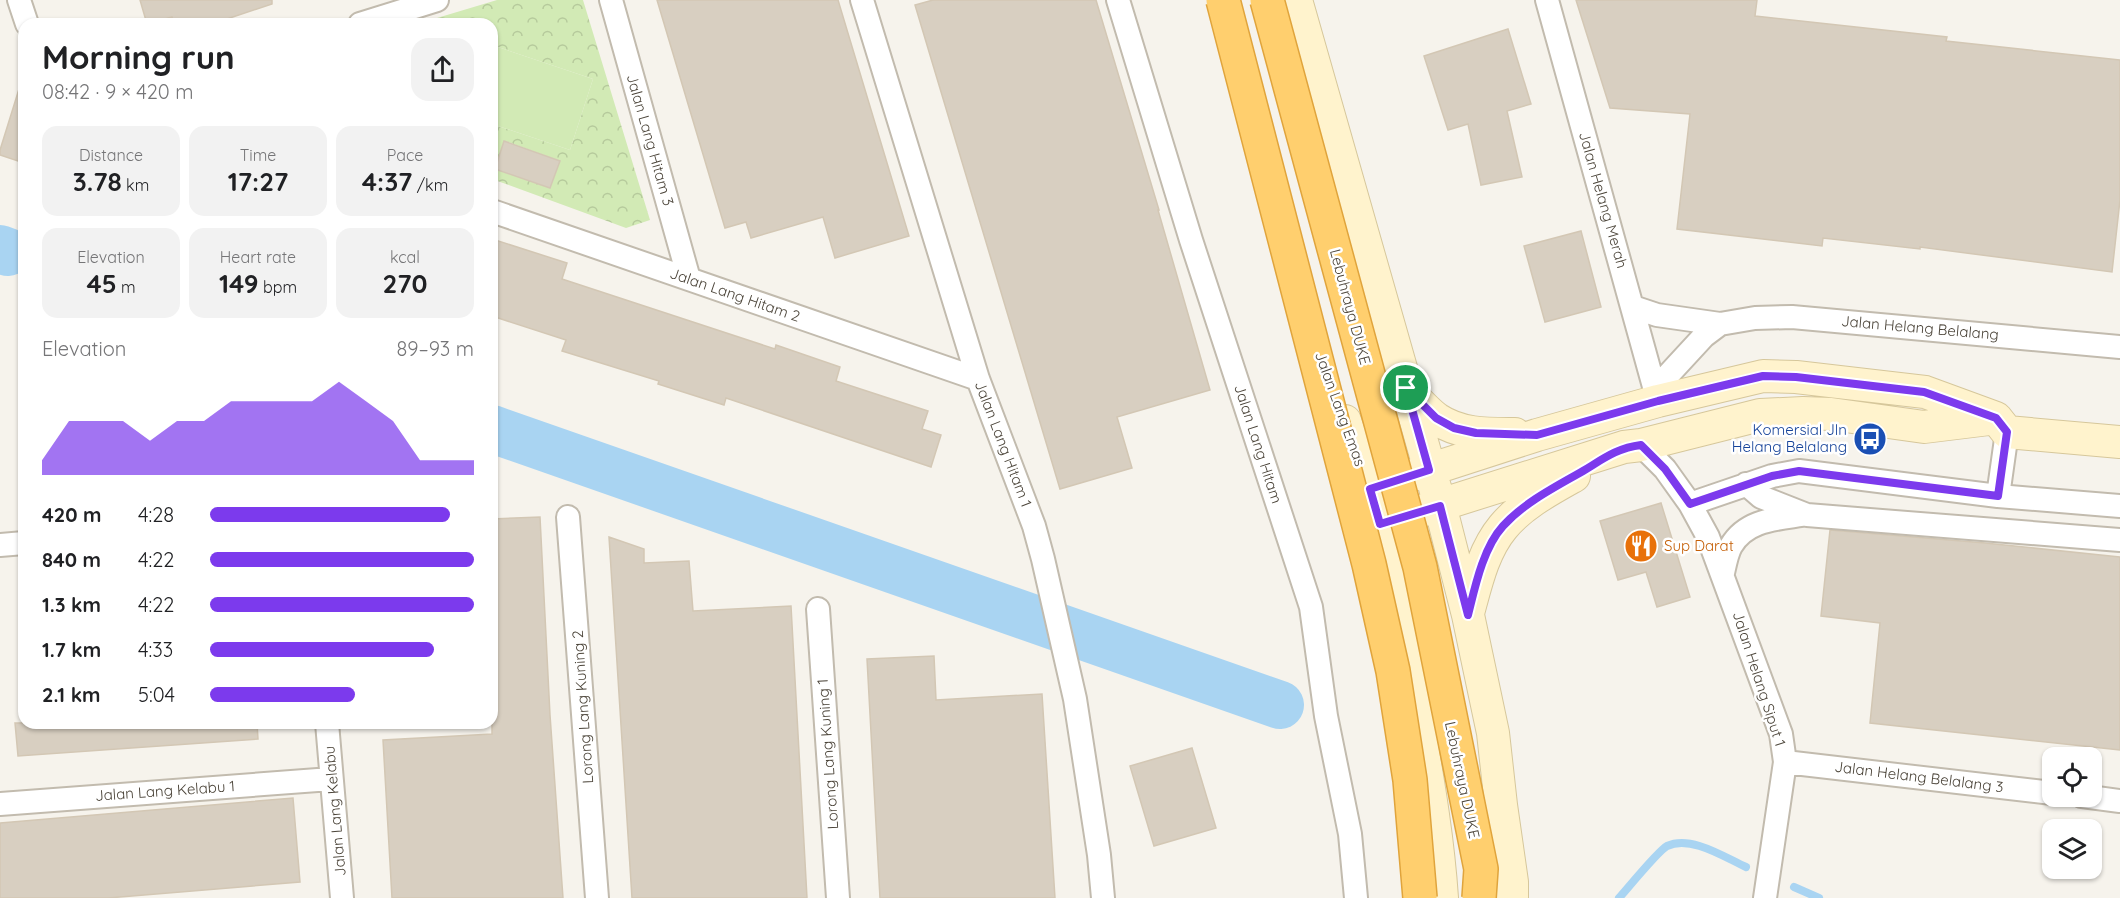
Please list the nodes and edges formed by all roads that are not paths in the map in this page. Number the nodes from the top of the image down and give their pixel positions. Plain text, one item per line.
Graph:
1 (19, 0) edge
2 (436, 0) edge
3 (611, 0) edge
4 (862, 0) edge
5 (1118, 0) edge
6 (1212, 0) edge
7 (1223, 0) edge
8 (1267, 0) edge
9 (1296, 0) edge
10 (1546, 0) edge
11 (25, 18) edge
12 (379, 18) edge
13 (498, 213) edge
14 (689, 279) junction
15 (1633, 307) junction
16 (1720, 324) junction
17 (2120, 347) edge
18 (978, 379) junction
19 (1406, 388) junction
20 (1657, 394) junction
21 (2001, 425) junction
22 (1537, 435) junction
23 (2120, 442) edge
24 (1633, 446) junction
25 (1429, 470) junction
26 (1746, 484) junction
27 (1370, 489) junction
28 (1998, 496) junction
29 (1690, 504) junction
30 (1440, 506) junction
31 (2120, 506) edge
32 (1807, 514) junction
33 (568, 517) dead end
34 (1380, 524) junction
35 (2120, 540) edge
36 (18, 544) edge
37 (0, 545) edge
38 (1723, 573) junction
39 (818, 609) dead end
40 (1468, 615) junction
41 (327, 729) edge
42 (1785, 762) junction
43 (331, 779) junction
44 (2042, 792) edge
45 (2102, 799) edge
46 (2120, 801) edge
47 (0, 804) edge
48 (1501, 805) junction
49 (342, 898) edge
50 (597, 898) edge
51 (838, 898) edge
52 (1103, 898) edge
53 (1356, 898) edge
54 (1420, 898) edge
55 (1442, 898) edge
56 (1479, 898) edge
57 (1495, 898) edge
58 (1512, 898) edge
59 (1765, 898) edge

1 - 11 street
2 - 12 street
3 - 14 street, Jalan Lang Hitam 3
4 - 18 street, Jalan Lang Hitam 1
5 - 53 street, Jalan Lang Hitam
6 - 27 main road, Jalan Lang Emas
7 - 54 highway, bridge
8 - 56 highway, Lebuhraya DUKE, bridge
9 - 19 main road
10 - 15 street, Jalan Helang Merah
13 - 14 street, Jalan Lang Hitam 2
14 - 18 street, Jalan Lang Hitam 2
15 - 16 street, Jalan Helang Belalang
15 - 20 street, Jalan Helang Merah
16 - 17 street, Jalan Helang Belalang
16 - 20 street
18 - 52 street, Jalan Lang Hitam 1
19 - 22 main road
19 - 25 main road
20 - 21 main road
20 - 22 main road
21 - 23 main road
21 - 24 main road
21 - 28 street
22 - 25 main road
24 - 29 street, Jalan Helang Siput 1
24 - 30 main road
24 - 40 main road
25 - 27 main road
25 - 30 main road
26 - 28 street
26 - 29 street
26 - 32 street
27 - 34 main road, Jalan Lang Emas
28 - 31 street
29 - 38 street, Jalan Helang Siput 1
30 - 34 main road
30 - 40 main road
32 - 35 street
32 - 38 street
33 - 50 street, Lorong Lang Kuning 2
34 - 55 main road, Jalan Lang Emas
36 - 37 street
38 - 42 street, Jalan Helang Siput 1
39 - 51 street, Lorong Lang Kuning 1
40 - 48 main road
41 - 43 street, Jalan Lang Kelabu
42 - 44 street, Jalan Helang Belalang 3
42 - 59 street, Jalan Helang Siput 1
43 - 47 street, Jalan Lang Kelabu 1
43 - 49 street, Jalan Lang Kelabu
45 - 46 street
48 - 57 main road
48 - 58 main road

